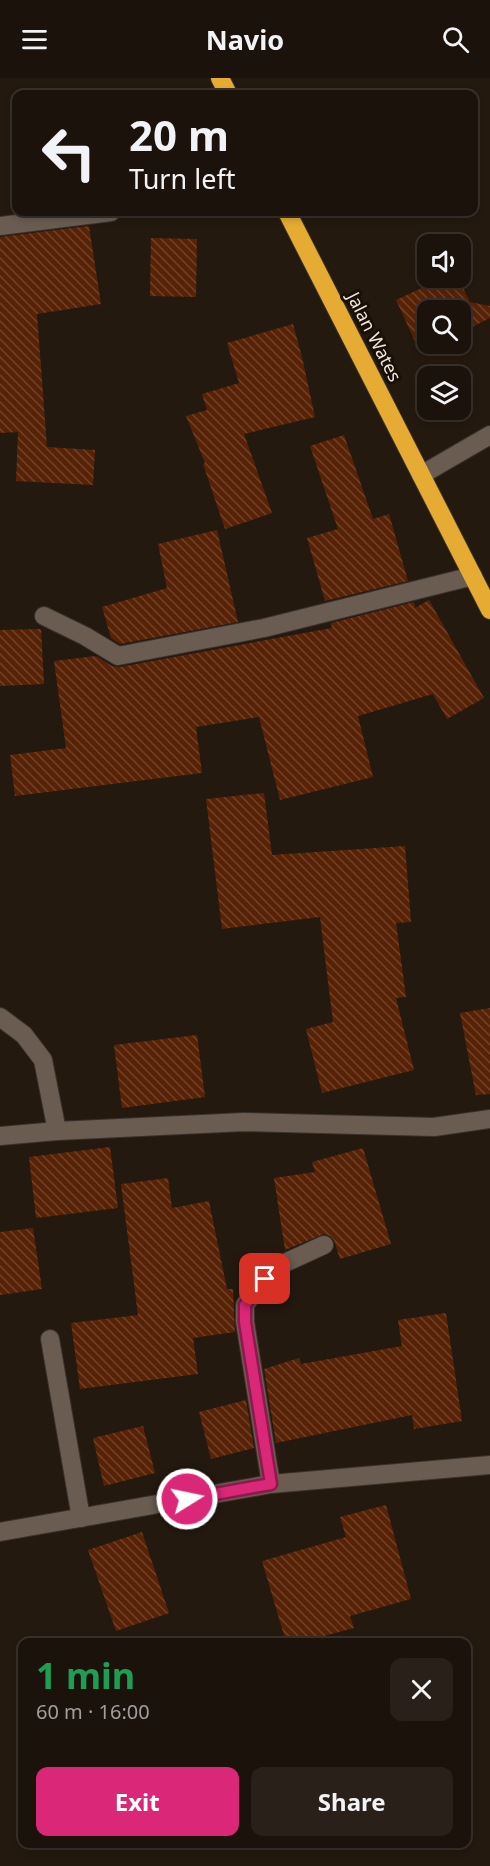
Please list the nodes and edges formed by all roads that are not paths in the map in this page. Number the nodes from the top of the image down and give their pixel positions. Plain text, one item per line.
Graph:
1 (79, 216) edge
2 (289, 216) edge
3 (0, 226) edge
4 (490, 435) edge
5 (421, 475) junction
6 (472, 576) junction
7 (490, 610) edge
8 (44, 616) dead end
9 (0, 1017) edge
10 (490, 1119) edge
11 (57, 1131) junction
12 (0, 1136) edge
13 (324, 1245) dead end
14 (50, 1339) dead end
15 (490, 1465) edge
16 (271, 1484) junction
17 (81, 1518) junction
18 (0, 1532) edge

1 - 3 street
2 - 5 highway, Jalan Wates
4 - 5 street
5 - 6 highway, Jalan Wates
6 - 7 highway, Jalan Wates
6 - 8 street
9 - 11 street
10 - 11 street
11 - 12 street
13 - 16 street
14 - 17 street
15 - 16 street
16 - 17 street
17 - 18 street

